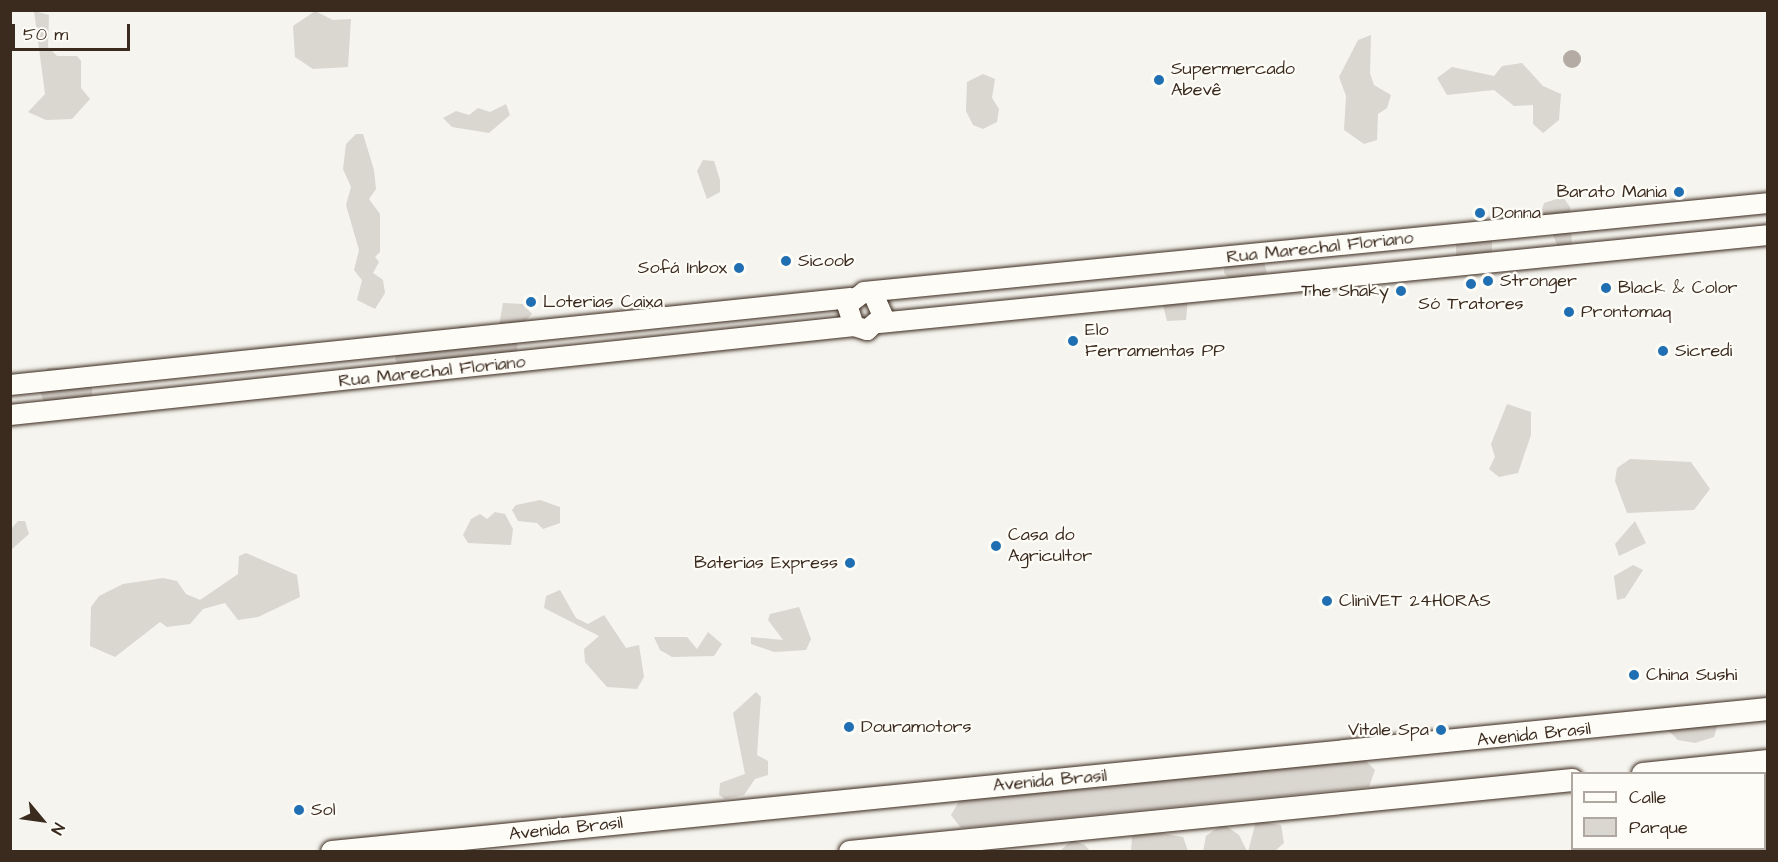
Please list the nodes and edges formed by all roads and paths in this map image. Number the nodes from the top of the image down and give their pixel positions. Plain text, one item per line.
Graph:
1 (1767, 203) edge
2 (1745, 206) junction
3 (1520, 228) junction
4 (1758, 235) edge
5 (1523, 259) junction
6 (873, 294) junction
7 (851, 298) junction
8 (758, 307) junction
9 (879, 323) junction
10 (854, 326) junction
11 (761, 338) junction
12 (216, 363) junction
13 (10, 384) edge
14 (220, 393) junction
15 (10, 415) edge
16 (1767, 709) edge
17 (1767, 761) edge
18 (1662, 772) edge
19 (1571, 780) edge
20 (332, 852) edge
21 (850, 852) edge

1 - 2 main road, Rua Marechal Floriano
2 - 3 main road, Rua Marechal Floriano
2 - 4 main road
3 - 5 main road
3 - 6 main road, Rua Marechal Floriano
4 - 5 main road, Rua Marechal Floriano
5 - 9 main road, Rua Marechal Floriano
6 - 7 main road, Rua Marechal Floriano
6 - 9 main road
7 - 8 main road, Rua Marechal Floriano
7 - 10 main road
8 - 11 main road
8 - 12 main road, Rua Marechal Floriano
9 - 10 main road, Rua Marechal Floriano
10 - 11 main road, Rua Marechal Floriano
11 - 14 main road, Rua Marechal Floriano
12 - 13 main road, Rua Marechal Floriano
12 - 14 main road
14 - 15 main road, Rua Marechal Floriano
16 - 20 main road, Avenida Brasil
17 - 18 main road
19 - 21 main road

